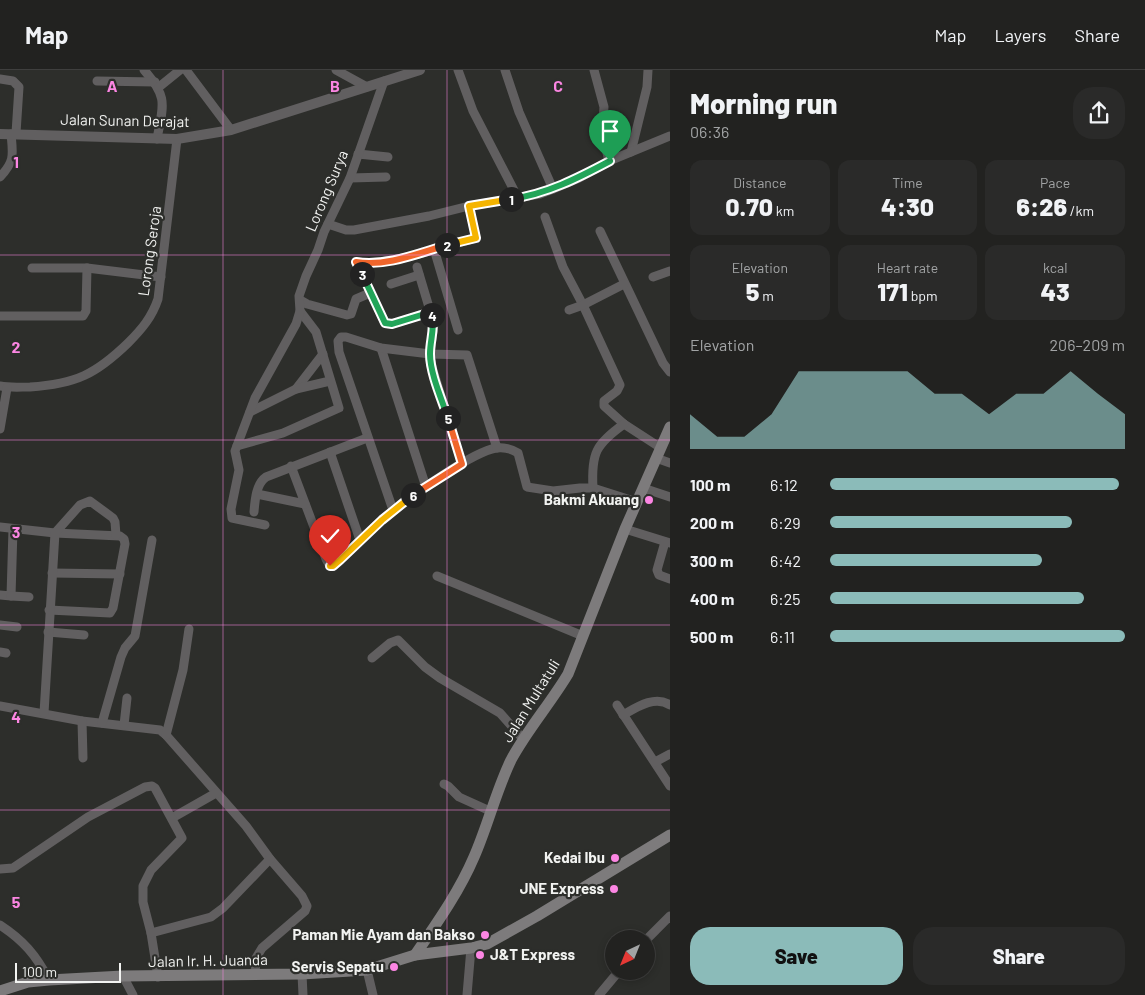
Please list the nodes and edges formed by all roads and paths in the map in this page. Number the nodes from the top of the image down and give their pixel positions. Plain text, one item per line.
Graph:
1 (144, 70) edge
2 (180, 70) edge
3 (186, 70) edge
4 (336, 70) edge
5 (420, 70) edge
6 (458, 70) edge
7 (505, 70) edge
8 (594, 70) edge
9 (648, 70) edge
10 (0, 79) edge
11 (97, 81) dead end
12 (384, 81) junction
13 (157, 85) junction
14 (367, 87) junction
15 (231, 130) junction
16 (9, 134) edge
17 (670, 136) edge
18 (157, 139) junction
19 (177, 139) junction
20 (631, 152) junction
21 (358, 154) junction
22 (388, 158) dead end
23 (610, 161) junction
24 (0, 177) edge
25 (350, 178) junction
26 (386, 178) dead end
27 (553, 189) junction
28 (518, 198) junction
29 (469, 206) junction
30 (545, 217) dead end
31 (328, 224) junction
32 (600, 231) dead end
33 (434, 249) junction
34 (32, 268) dead end
35 (87, 268) junction
36 (670, 271) edge
37 (161, 277) junction
38 (653, 277) dead end
39 (391, 284) dead end
40 (624, 284) junction
41 (370, 293) junction
42 (300, 300) junction
43 (583, 305) junction
44 (569, 310) dead end
45 (300, 312) junction
46 (431, 312) junction
47 (0, 316) edge
48 (458, 330) dead end
49 (381, 348) junction
50 (322, 354) junction
51 (430, 354) junction
52 (670, 372) edge
53 (330, 380) junction
54 (4, 387) edge
55 (296, 389) junction
56 (250, 412) junction
57 (624, 424) junction
58 (0, 429) edge
59 (669, 430) edge
60 (368, 438) junction
61 (237, 446) junction
62 (497, 448) junction
63 (330, 452) junction
64 (658, 453) junction
65 (670, 463) edge
66 (462, 464) junction
67 (291, 466) junction
68 (426, 487) junction
69 (593, 488) junction
70 (643, 488) junction
71 (257, 494) junction
72 (670, 497) edge
73 (637, 502) junction
74 (305, 504) junction
75 (393, 510) junction
76 (254, 512) dead end
77 (265, 525) dead end
78 (0, 527) edge
79 (13, 528) junction
80 (625, 529) junction
81 (54, 533) junction
82 (116, 536) junction
83 (152, 540) dead end
84 (360, 540) junction
85 (668, 542) edge
86 (52, 573) junction
87 (120, 574) junction
88 (437, 576) dead end
89 (670, 579) edge
90 (0, 595) edge
91 (11, 596) junction
92 (29, 597) dead end
93 (49, 610) junction
94 (0, 625) edge
95 (17, 627) dead end
96 (189, 630) dead end
97 (48, 632) junction
98 (84, 635) dead end
99 (583, 636) junction
100 (372, 658) dead end
101 (127, 698) dead end
102 (616, 705) dead end
103 (670, 705) edge
104 (0, 706) edge
105 (44, 713) junction
106 (623, 715) junction
107 (82, 721) junction
108 (102, 722) junction
109 (124, 725) junction
110 (166, 734) junction
111 (523, 739) junction
112 (670, 754) edge
113 (83, 758) dead end
114 (655, 762) junction
115 (444, 784) dead end
116 (670, 786) edge
117 (216, 793) junction
118 (490, 811) junction
119 (172, 818) junction
120 (670, 835) edge
121 (270, 859) junction
122 (0, 869) edge
123 (670, 916) edge
124 (0, 925) edge
125 (655, 931) edge
126 (151, 933) junction
127 (471, 948) junction
128 (415, 955) junction
129 (367, 970) junction
130 (302, 974) junction
131 (255, 975) junction
132 (124, 976) junction
133 (158, 977) junction
134 (49, 980) junction
135 (613, 980) edge
136 (0, 991) edge
137 (603, 994) edge
138 (133, 995) edge
139 (303, 995) edge
140 (373, 995) edge
141 (466, 995) edge

1 - 13 street
2 - 13 street
3 - 15 street
4 - 14 street
5 - 12 street, Jalan Sunan Derajat
6 - 28 street
7 - 27 street
8 - 23 street
9 - 20 street
10 - 16 street
11 - 13 street
12 - 14 street, Jalan Sunan Derajat
12 - 21 street, Lorong Surya
13 - 18 street
14 - 15 street, Jalan Sunan Derajat
15 - 19 street, Jalan Sunan Derajat
16 - 18 street, Jalan Sunan Derajat
16 - 24 street
17 - 20 street
18 - 19 street, Jalan Sunan Derajat
19 - 37 street, Lorong Seroja
20 - 23 street
21 - 22 street
21 - 25 street, Lorong Surya
23 - 27 street
25 - 26 street
25 - 31 street, Lorong Surya
27 - 28 street
28 - 29 street
29 - 31 street
29 - 33 street
30 - 43 street
31 - 42 street, Lorong Surya
32 - 40 street
33 - 41 street
33 - 48 street
34 - 35 street
35 - 37 street
35 - 47 street
36 - 38 street
37 - 54 street, Lorong Seroja
39 - 46 street
40 - 43 street
40 - 52 street
41 - 42 street
41 - 46 street
42 - 45 street, Lorong Surya
43 - 44 street
43 - 57 street
45 - 50 street
45 - 56 street
46 - 51 street
49 - 51 street
49 - 60 street
49 - 68 street
50 - 53 street
50 - 55 street
51 - 62 street
51 - 66 street
53 - 55 street
53 - 61 street
54 - 58 street
55 - 56 street
56 - 61 street
57 - 64 street
57 - 69 street
59 - 64 main road, Jalan Multatuli
60 - 63 street
60 - 75 street
61 - 77 street
62 - 66 street
62 - 69 street
63 - 67 street
63 - 84 street
64 - 65 street
64 - 70 main road, Jalan Multatuli
66 - 68 street
67 - 71 street
67 - 74 street
68 - 75 street
69 - 73 street
70 - 72 street
70 - 73 main road, Jalan Multatuli
71 - 74 street
71 - 76 street
73 - 80 main road, Jalan Multatuli
74 - 84 street
75 - 84 street
78 - 79 street
79 - 81 street
79 - 91 street
80 - 85 street
80 - 99 main road, Jalan Multatuli
81 - 82 street
81 - 82 street
81 - 86 street
82 - 87 street
83 - 108 street
85 - 89 street
86 - 87 street
86 - 93 street
87 - 93 street
88 - 99 street
90 - 91 street
91 - 92 street
93 - 97 street
94 - 95 street
96 - 110 street
97 - 98 street
97 - 105 street
99 - 111 main road, Jalan Multatuli
100 - 111 street
101 - 109 street
102 - 106 street
103 - 106 street
104 - 105 street
105 - 107 street
106 - 114 street
107 - 108 street
107 - 113 street
108 - 109 street
109 - 110 street
110 - 117 street
111 - 118 main road, Jalan Multatuli
112 - 114 street
114 - 116 street
115 - 118 street
117 - 119 street
117 - 121 street
118 - 128 main road, Jalan Multatuli
119 - 122 street
119 - 126 street
120 - 127 main road, Jalan Ir. H. Juanda
121 - 126 street
121 - 131 street
123 - 125 street
124 - 134 street
126 - 133 street
127 - 128 main road, Jalan Ir. H. Juanda
127 - 141 street
128 - 129 main road, Jalan Ir. H. Juanda
129 - 130 main road, Jalan Ir. H. Juanda
129 - 140 street
130 - 131 main road, Jalan Ir. H. Juanda
130 - 139 street
131 - 133 main road, Jalan Ir. H. Juanda
132 - 133 main road, Jalan Ir. H. Juanda
132 - 134 main road, Jalan Ir. H. Juanda
132 - 138 street
134 - 136 main road, Jalan Ir. H. Juanda
135 - 137 street

